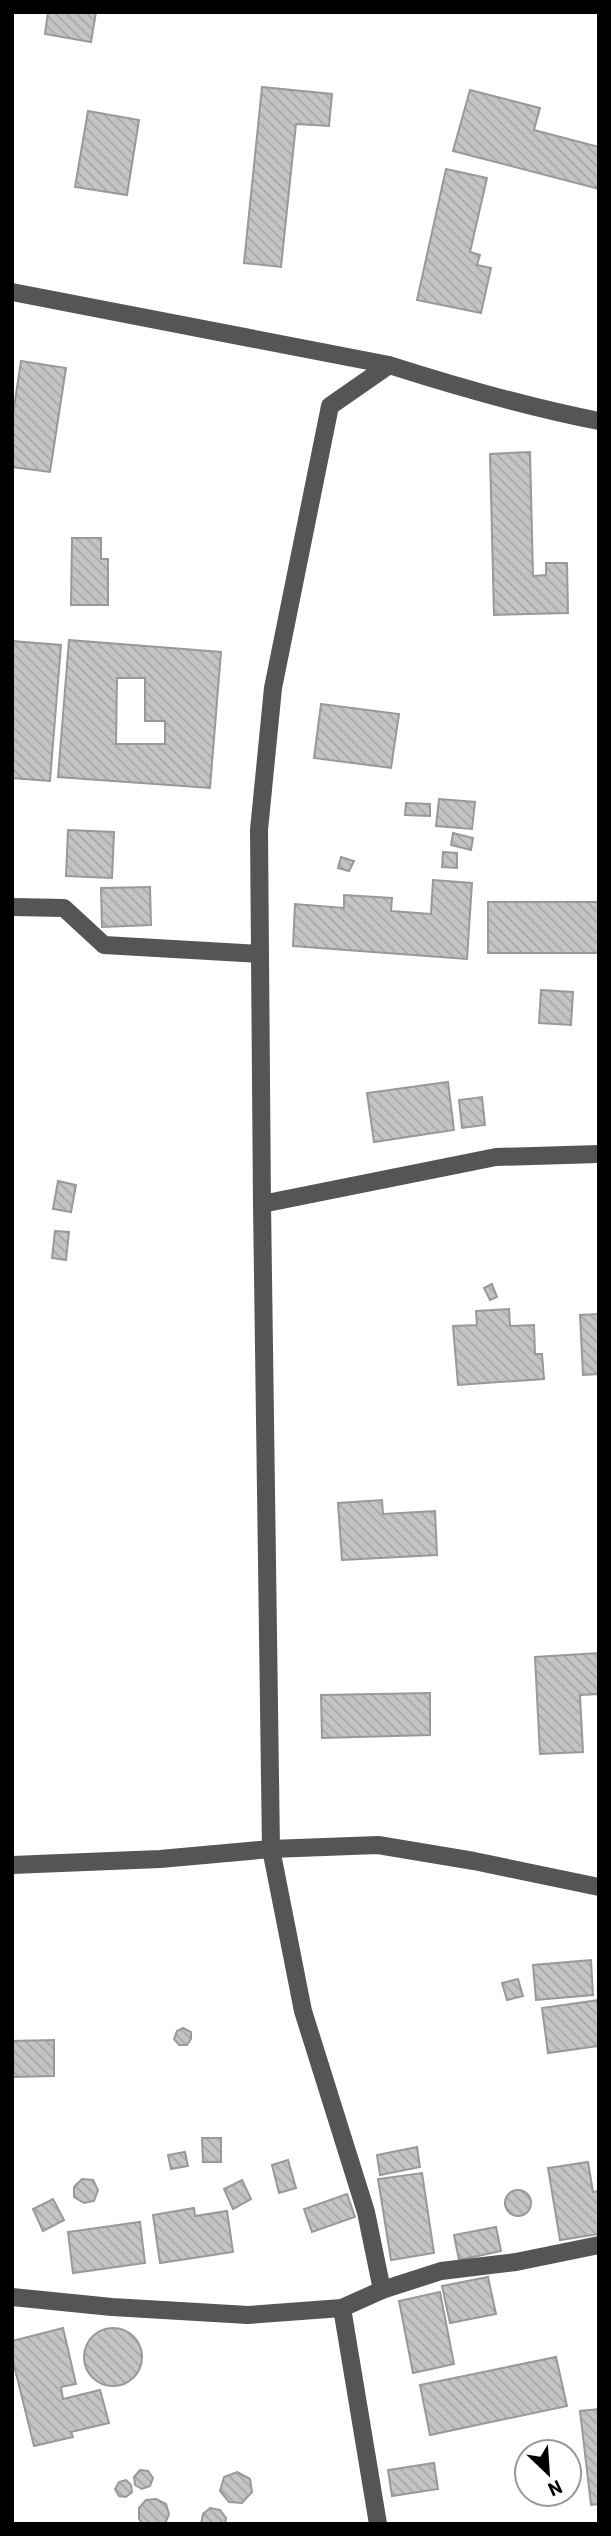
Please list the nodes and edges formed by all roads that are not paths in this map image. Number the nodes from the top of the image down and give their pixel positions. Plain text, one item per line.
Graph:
1 (12, 292) edge
2 (389, 365) junction
3 (599, 421) edge
4 (12, 907) edge
5 (259, 954) junction
6 (599, 1154) edge
7 (262, 1204) junction
8 (271, 1849) junction
9 (12, 1865) edge
10 (599, 1886) edge
11 (599, 2245) edge
12 (382, 2290) junction
13 (12, 2297) edge
14 (342, 2308) junction
15 (378, 2524) edge

1 - 2 street
2 - 3 street
2 - 5 street
4 - 5 street
5 - 7 street
6 - 7 street
7 - 8 street
8 - 9 street
8 - 10 street
8 - 12 street
11 - 12 street
12 - 14 street
13 - 14 street
14 - 15 street

